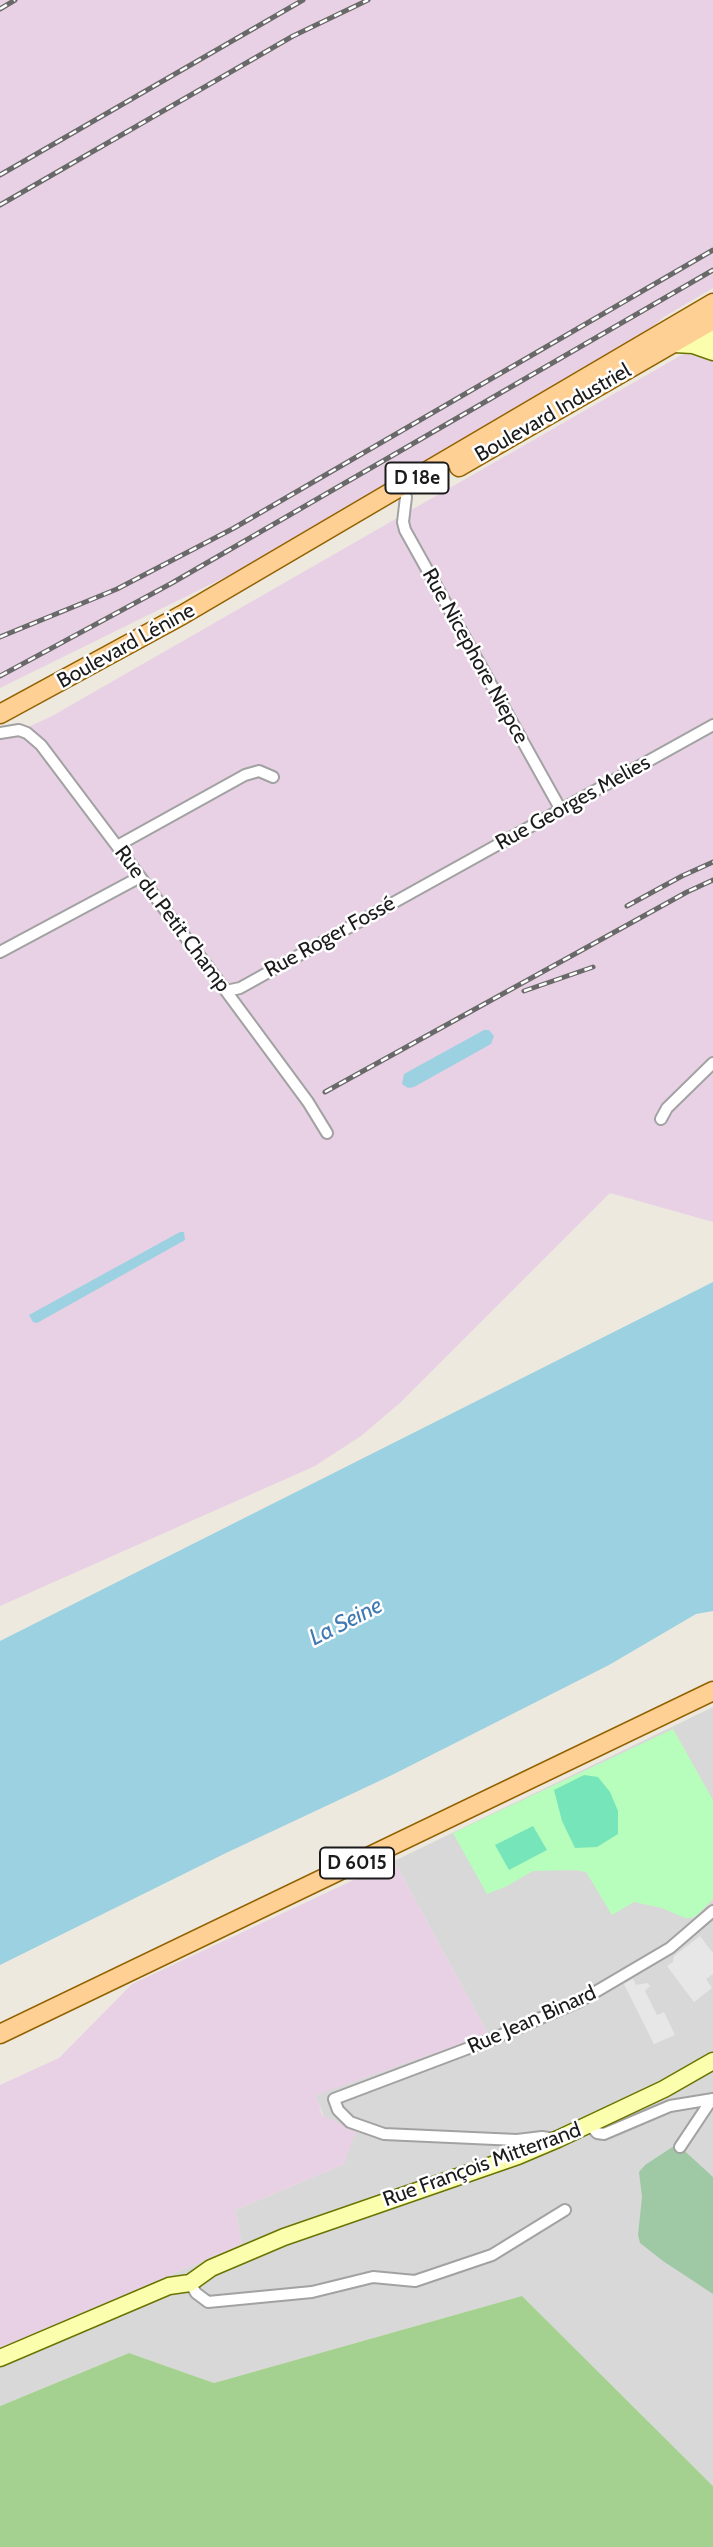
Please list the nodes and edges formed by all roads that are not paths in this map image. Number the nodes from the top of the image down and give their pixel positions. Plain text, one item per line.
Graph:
1 (707, 316) edge
2 (674, 344) junction
3 (711, 350) edge
4 (406, 497) junction
5 (248, 583) junction
6 (0, 714) edge
7 (713, 725) edge
8 (0, 726) edge
9 (0, 733) edge
10 (273, 777) dead end
11 (561, 810) junction
12 (117, 846) junction
13 (140, 877) junction
14 (433, 880) joint
15 (0, 951) edge
16 (226, 991) junction
17 (713, 1063) edge
18 (661, 1119) dead end
19 (327, 1133) dead end
20 (713, 1691) edge
21 (713, 1910) edge
22 (0, 2034) edge
23 (713, 2061) edge
24 (713, 2099) edge
25 (590, 2125) junction
26 (558, 2139) junction
27 (680, 2147) dead end
28 (565, 2210) dead end
29 (190, 2283) junction
30 (0, 2358) edge

1 - 2 main road, Boulevard Industriel / D 18e
1 - 3 street
1 - 5 main road, Boulevard Industriel / D 18e
2 - 3 street
2 - 4 main road, Boulevard Industriel / D 18e
4 - 5 main road, Boulevard Industriel / D 18e
4 - 11 street, Rue Nicephore Niepce
5 - 6 main road, Boulevard Lénine / D 18e
5 - 8 main road, Boulevard Lénine / D 18e
7 - 11 street, Rue Georges Melies
9 - 12 street, Rue du Petit Champ
10 - 12 street
11 - 14 street, Rue Georges Melies
12 - 13 street, Rue du Petit Champ
13 - 15 street
13 - 16 street, Rue du Petit Champ
14 - 16 street, Rue Roger Fossé
16 - 19 street, Rue du Petit Champ
17 - 18 street
20 - 22 main road, D 6015
21 - 26 street, Rue Jean Binard
23 - 25 street, Rue François Mitterrand
24 - 25 street
24 - 27 street
25 - 26 street, Rue François Mitterrand
26 - 29 street, Rue François Mitterrand
28 - 29 street
29 - 30 street

